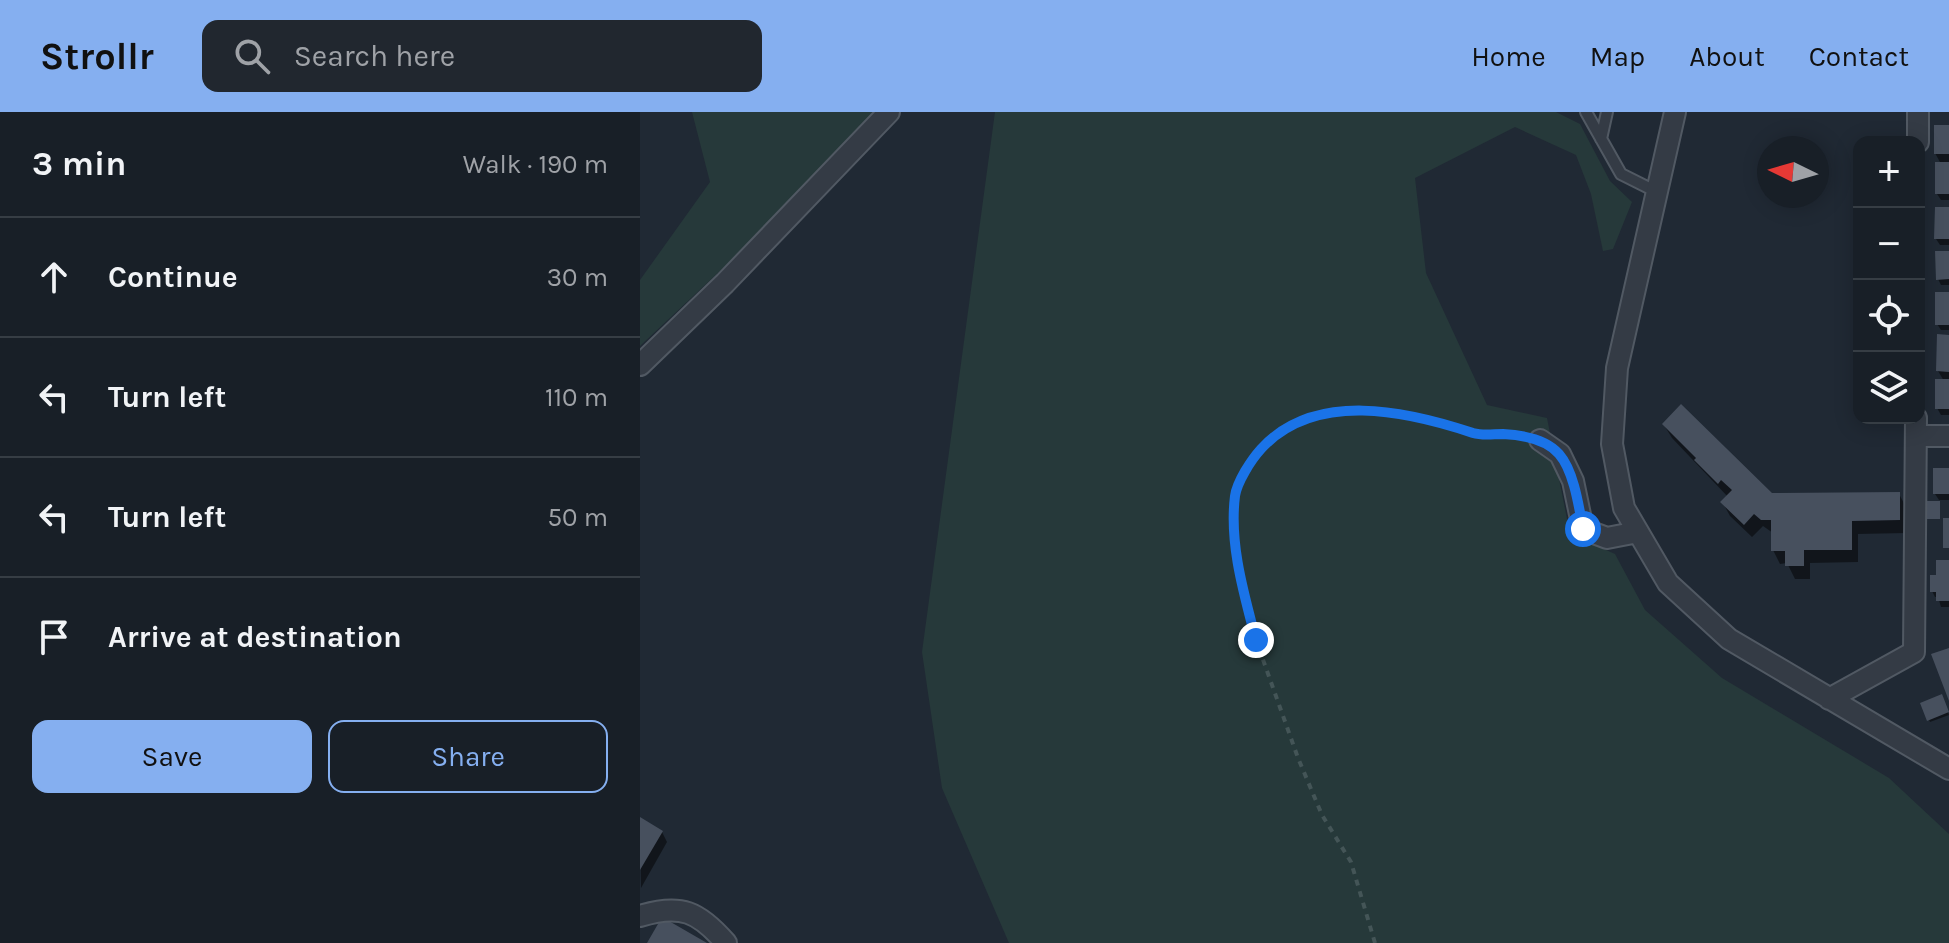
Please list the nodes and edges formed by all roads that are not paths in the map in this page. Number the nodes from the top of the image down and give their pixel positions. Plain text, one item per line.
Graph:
1 (889, 112) edge
2 (1586, 112) edge
3 (1607, 112) edge
4 (1675, 112) edge
5 (1918, 112) edge
6 (1918, 136) edge
7 (1601, 139) junction
8 (1657, 192) junction
9 (640, 365) edge
10 (1916, 427) edge
11 (1949, 436) edge
12 (1540, 440) road end
13 (1638, 532) junction
14 (1829, 699) junction
15 (1949, 769) edge
16 (640, 916) edge
17 (726, 943) edge

1 - 9 street
2 - 7 lane
3 - 7 lane
4 - 8 street
5 - 6 street
7 - 8 lane
8 - 13 street
10 - 11 street
10 - 14 street
12 - 13 street
13 - 14 street
14 - 15 street
16 - 17 street

